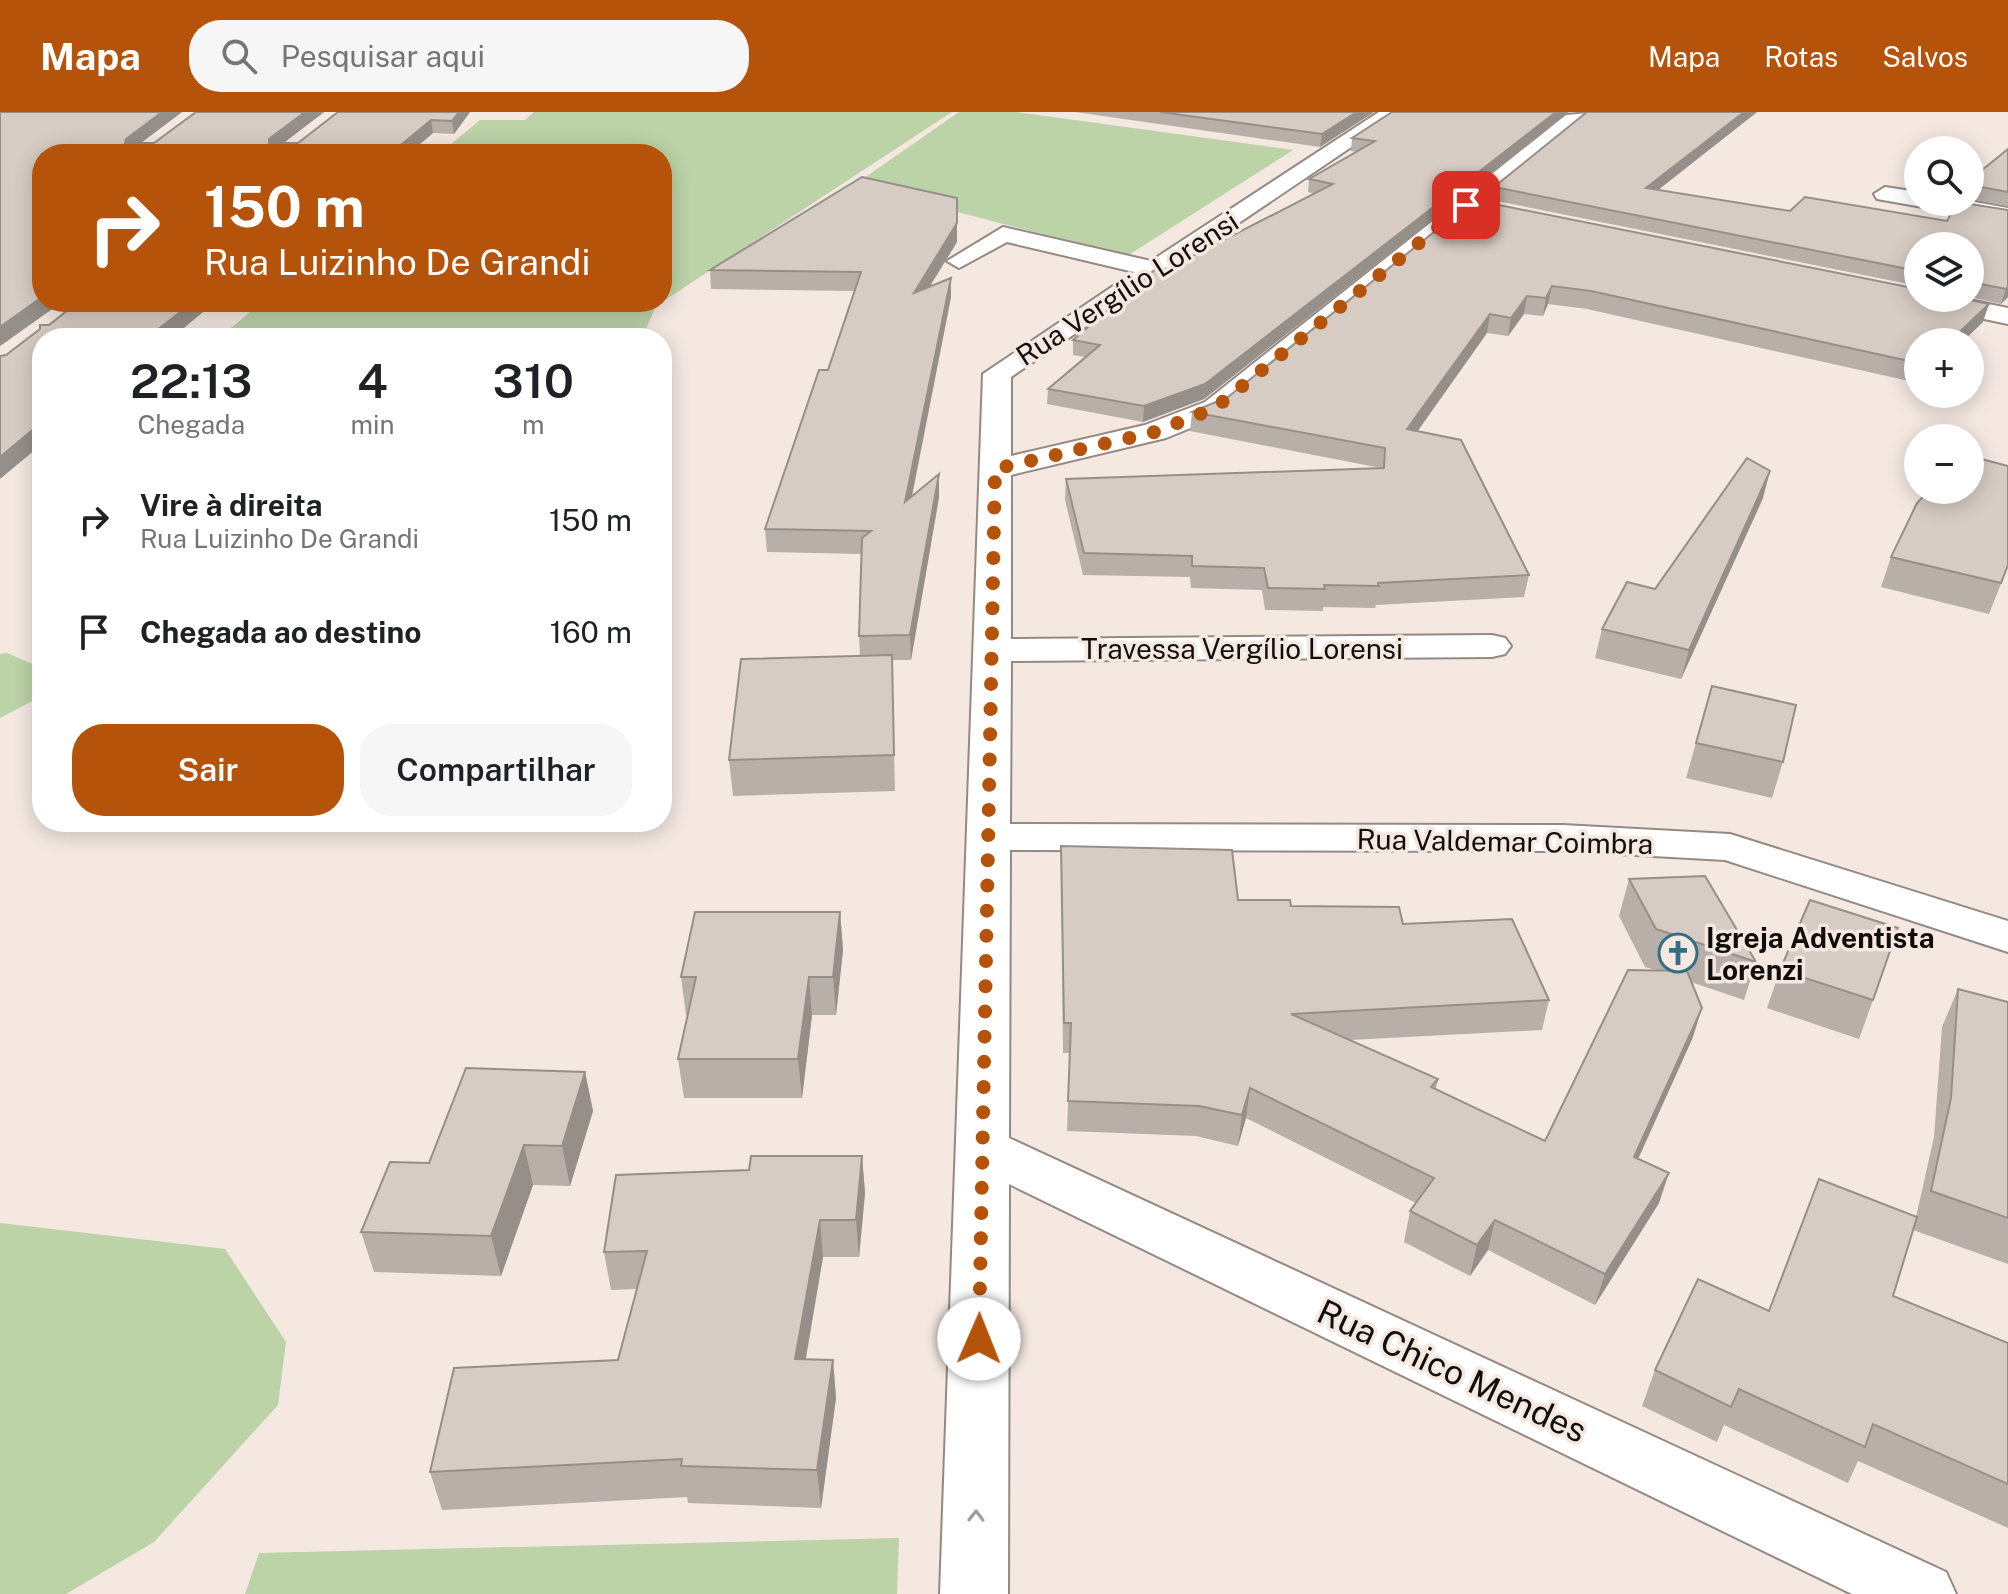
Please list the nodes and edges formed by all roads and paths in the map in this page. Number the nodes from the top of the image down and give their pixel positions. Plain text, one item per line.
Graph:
1 (1393, 112) edge
2 (1578, 114) edge
3 (1885, 194) dead end
4 (1904, 197) edge
5 (1466, 205) junction
6 (1498, 211) edge
7 (1984, 211) edge
8 (2008, 215) edge
9 (959, 261) dead end
10 (1155, 269) junction
11 (1984, 311) edge
12 (2008, 316) edge
13 (995, 469) junction
14 (1492, 646) dead end
15 (992, 650) junction
16 (988, 837) junction
17 (2008, 937) edge
18 (982, 1148) junction
19 (974, 1594) edge
20 (1922, 1594) edge

1 - 10 street, Rua Vergílio Lorensi
2 - 5 street
3 - 4 street
5 - 6 street
5 - 13 street
7 - 8 street
9 - 10 street
10 - 13 street, Rua Vergílio Lorensi
11 - 12 street
13 - 15 street, Rua Vergílio Lorensi
14 - 15 street, Travessa Vergílio Lorensi
15 - 16 street, Rua Vergílio Lorensi
16 - 17 street, Rua Valdemar Coimbra
16 - 18 street, Rua Vergílio Lorensi
19 -> 18 street, Rua Vergílio Lorensi
18 - 20 street, Rua Chico Mendes

